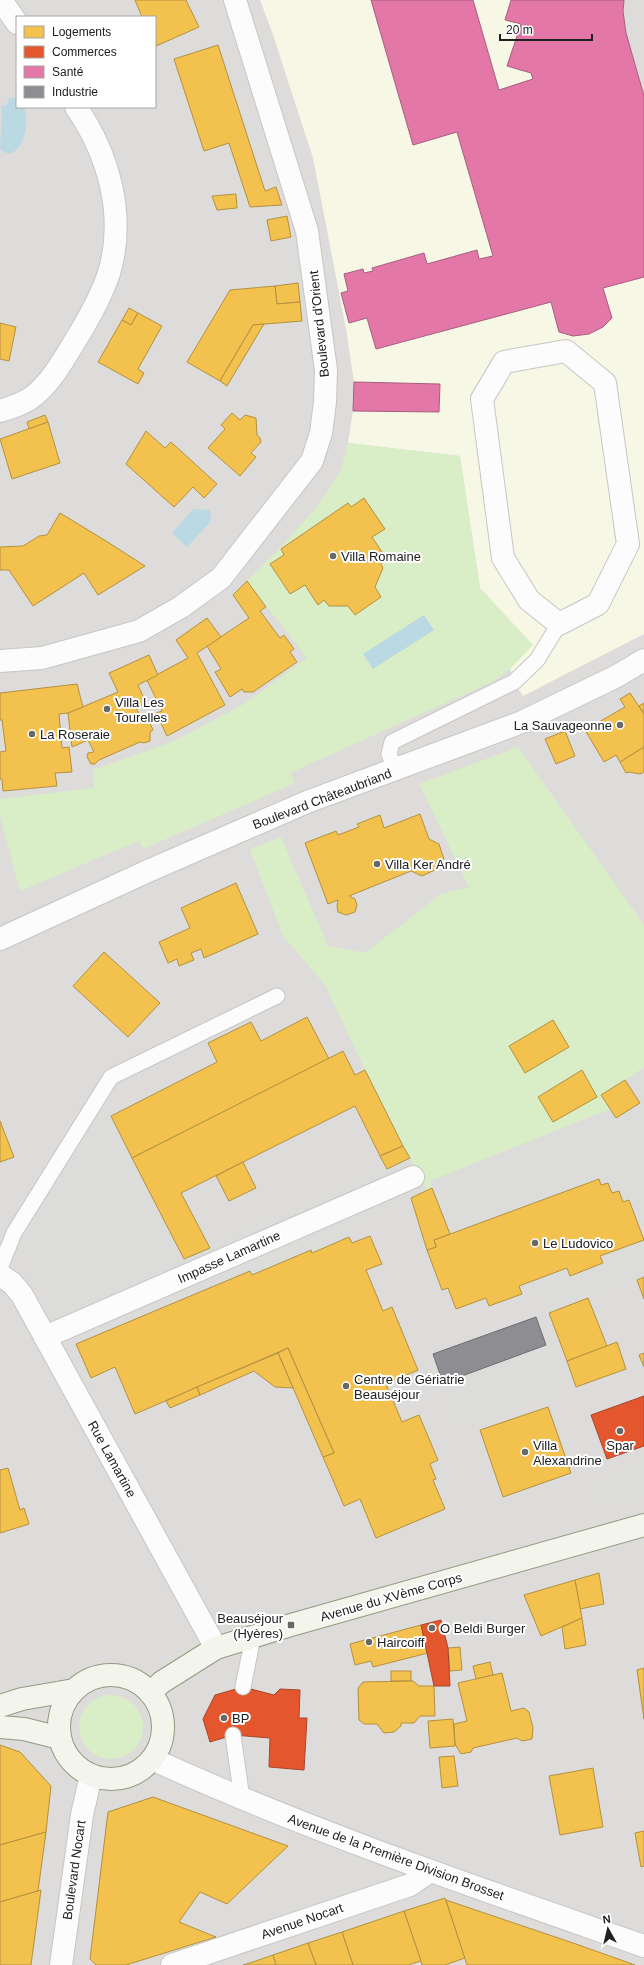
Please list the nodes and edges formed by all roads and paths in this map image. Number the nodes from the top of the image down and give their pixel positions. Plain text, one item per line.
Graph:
1 (1, 0) edge
2 (235, 0) edge
3 (16, 22) edge
4 (77, 108) edge
5 (0, 411) edge
6 (559, 624) junction
7 (644, 660) edge
8 (0, 661) edge
9 (396, 770) junction
10 (0, 939) edge
11 (276, 996) dead end
12 (413, 1177) dead end
13 (0, 1268) edge
14 (0, 1275) edge
15 (45, 1337) junction
16 (644, 1525) edge
17 (253, 1637) junction
18 (216, 1648) junction
19 (243, 1687) dead end
20 (74, 1690) junction
21 (150, 1693) junction
22 (0, 1706) edge
23 (0, 1727) edge
24 (234, 1735) dead end
25 (60, 1738) junction
26 (152, 1759) junction
27 (91, 1775) junction
28 (242, 1799) junction
29 (429, 1872) junction
30 (644, 1946) edge
31 (61, 1965) edge
32 (172, 1965) edge

1 - 3 street
2 - 8 street, Boulevard d'Orient
4 - 5 street
6 - 6 street
6 - 9 lane
7 - 9 street, Boulevard Châteaubriand
9 - 10 street, Boulevard Châteaubriand
11 - 13 lane
12 - 15 street, Impasse Lamartine
14 - 15 street, Rue Lamartine
15 - 18 street, Rue Lamartine
16 - 17 main road, Avenue du XVème Corps
17 - 18 main road, Avenue du XVème Corps
17 - 19 lane
18 - 21 main road, Avenue du XVème Corps
20 - 21 main road
20 - 22 main road
20 - 25 main road
21 - 26 main road
23 - 25 main road
24 - 28 lane
25 - 27 main road
26 - 27 main road
26 - 28 street, Avenue de la Première Division Brosset
27 - 31 street, Boulevard Nocart
28 - 29 street, Avenue de la Première Division Brosset
29 - 30 street, Avenue de la Première Division Brosset
29 - 32 street, Avenue Nocart

